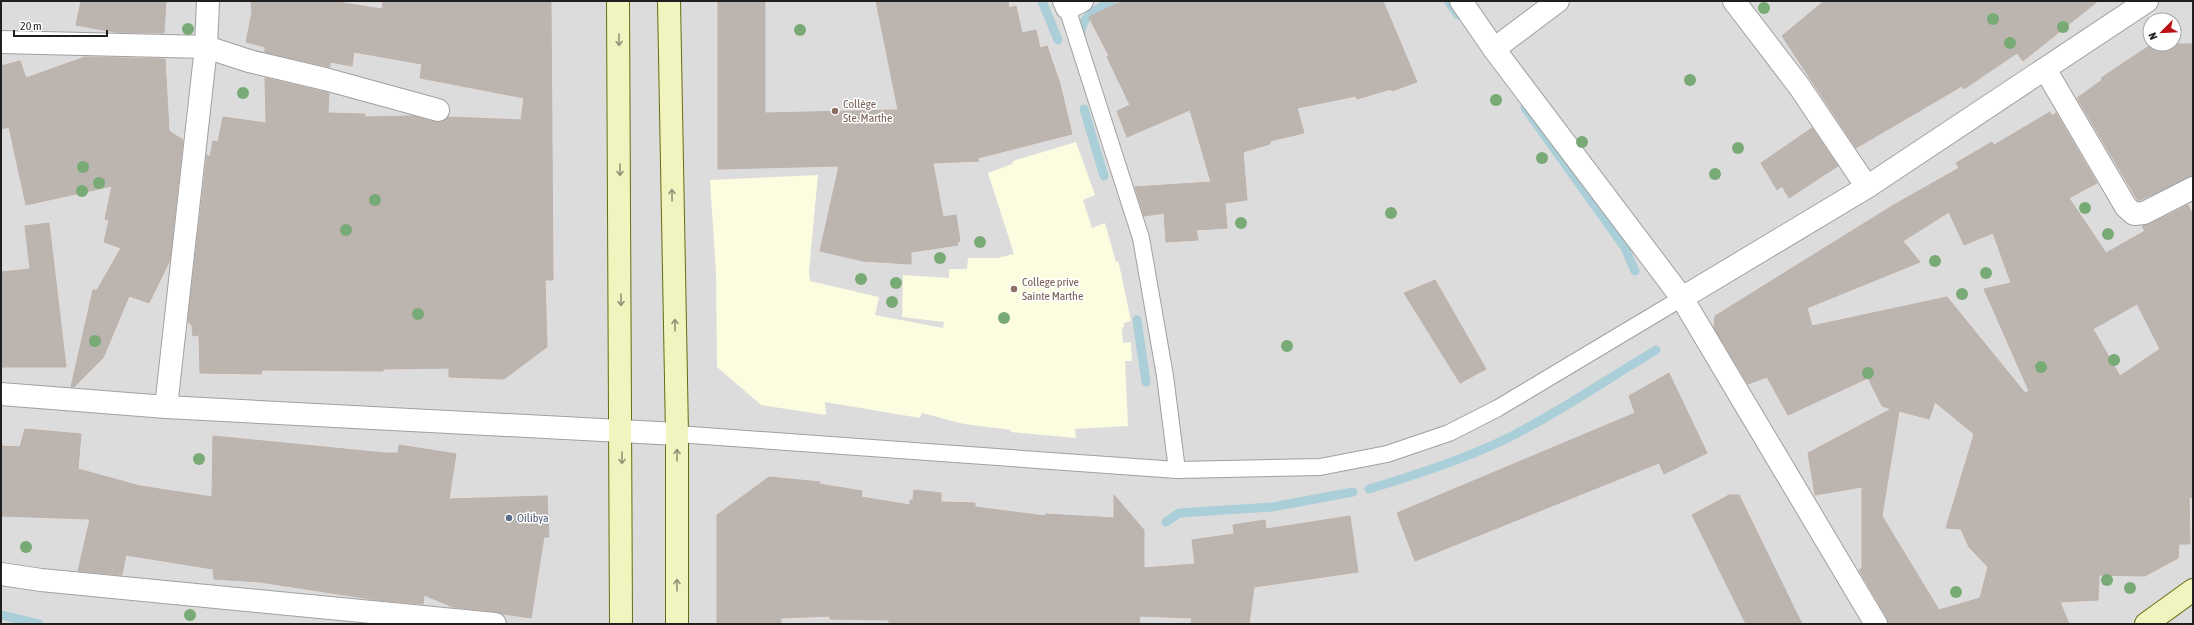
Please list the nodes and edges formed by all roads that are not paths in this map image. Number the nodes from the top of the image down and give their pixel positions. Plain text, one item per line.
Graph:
1 (208, 1) edge
2 (618, 1) edge
3 (669, 1) edge
4 (1461, 1) edge
5 (1558, 1) edge
6 (1734, 1) edge
7 (2147, 1) edge
8 (1071, 3) edge
9 (1, 42) edge
10 (206, 47) junction
11 (1494, 48) junction
12 (2045, 69) junction
13 (438, 110) dead end
14 (1867, 187) junction
15 (2193, 188) edge
16 (1682, 298) junction
17 (1, 394) edge
18 (166, 406) junction
19 (622, 430) junction
20 (677, 434) junction
21 (1177, 470) junction
22 (1, 574) edge
23 (2193, 590) edge
24 (495, 624) edge
25 (621, 624) edge
26 (677, 624) edge
27 (1876, 624) edge
28 (2146, 624) edge

1 - 10 street
2 -> 19 main road
20 -> 3 main road
4 - 11 street
5 - 11 street
6 - 14 street
7 - 12 street
8 - 21 lane
9 - 10 street
10 - 13 street
10 - 18 street
11 - 16 street
12 - 14 street
12 - 15 street
14 - 16 street
16 - 21 lane
16 - 27 street
17 - 18 street
18 - 19 street
19 - 20 street
19 -> 25 main road
20 - 21 lane
26 -> 20 main road
22 - 24 street
23 - 28 main road

